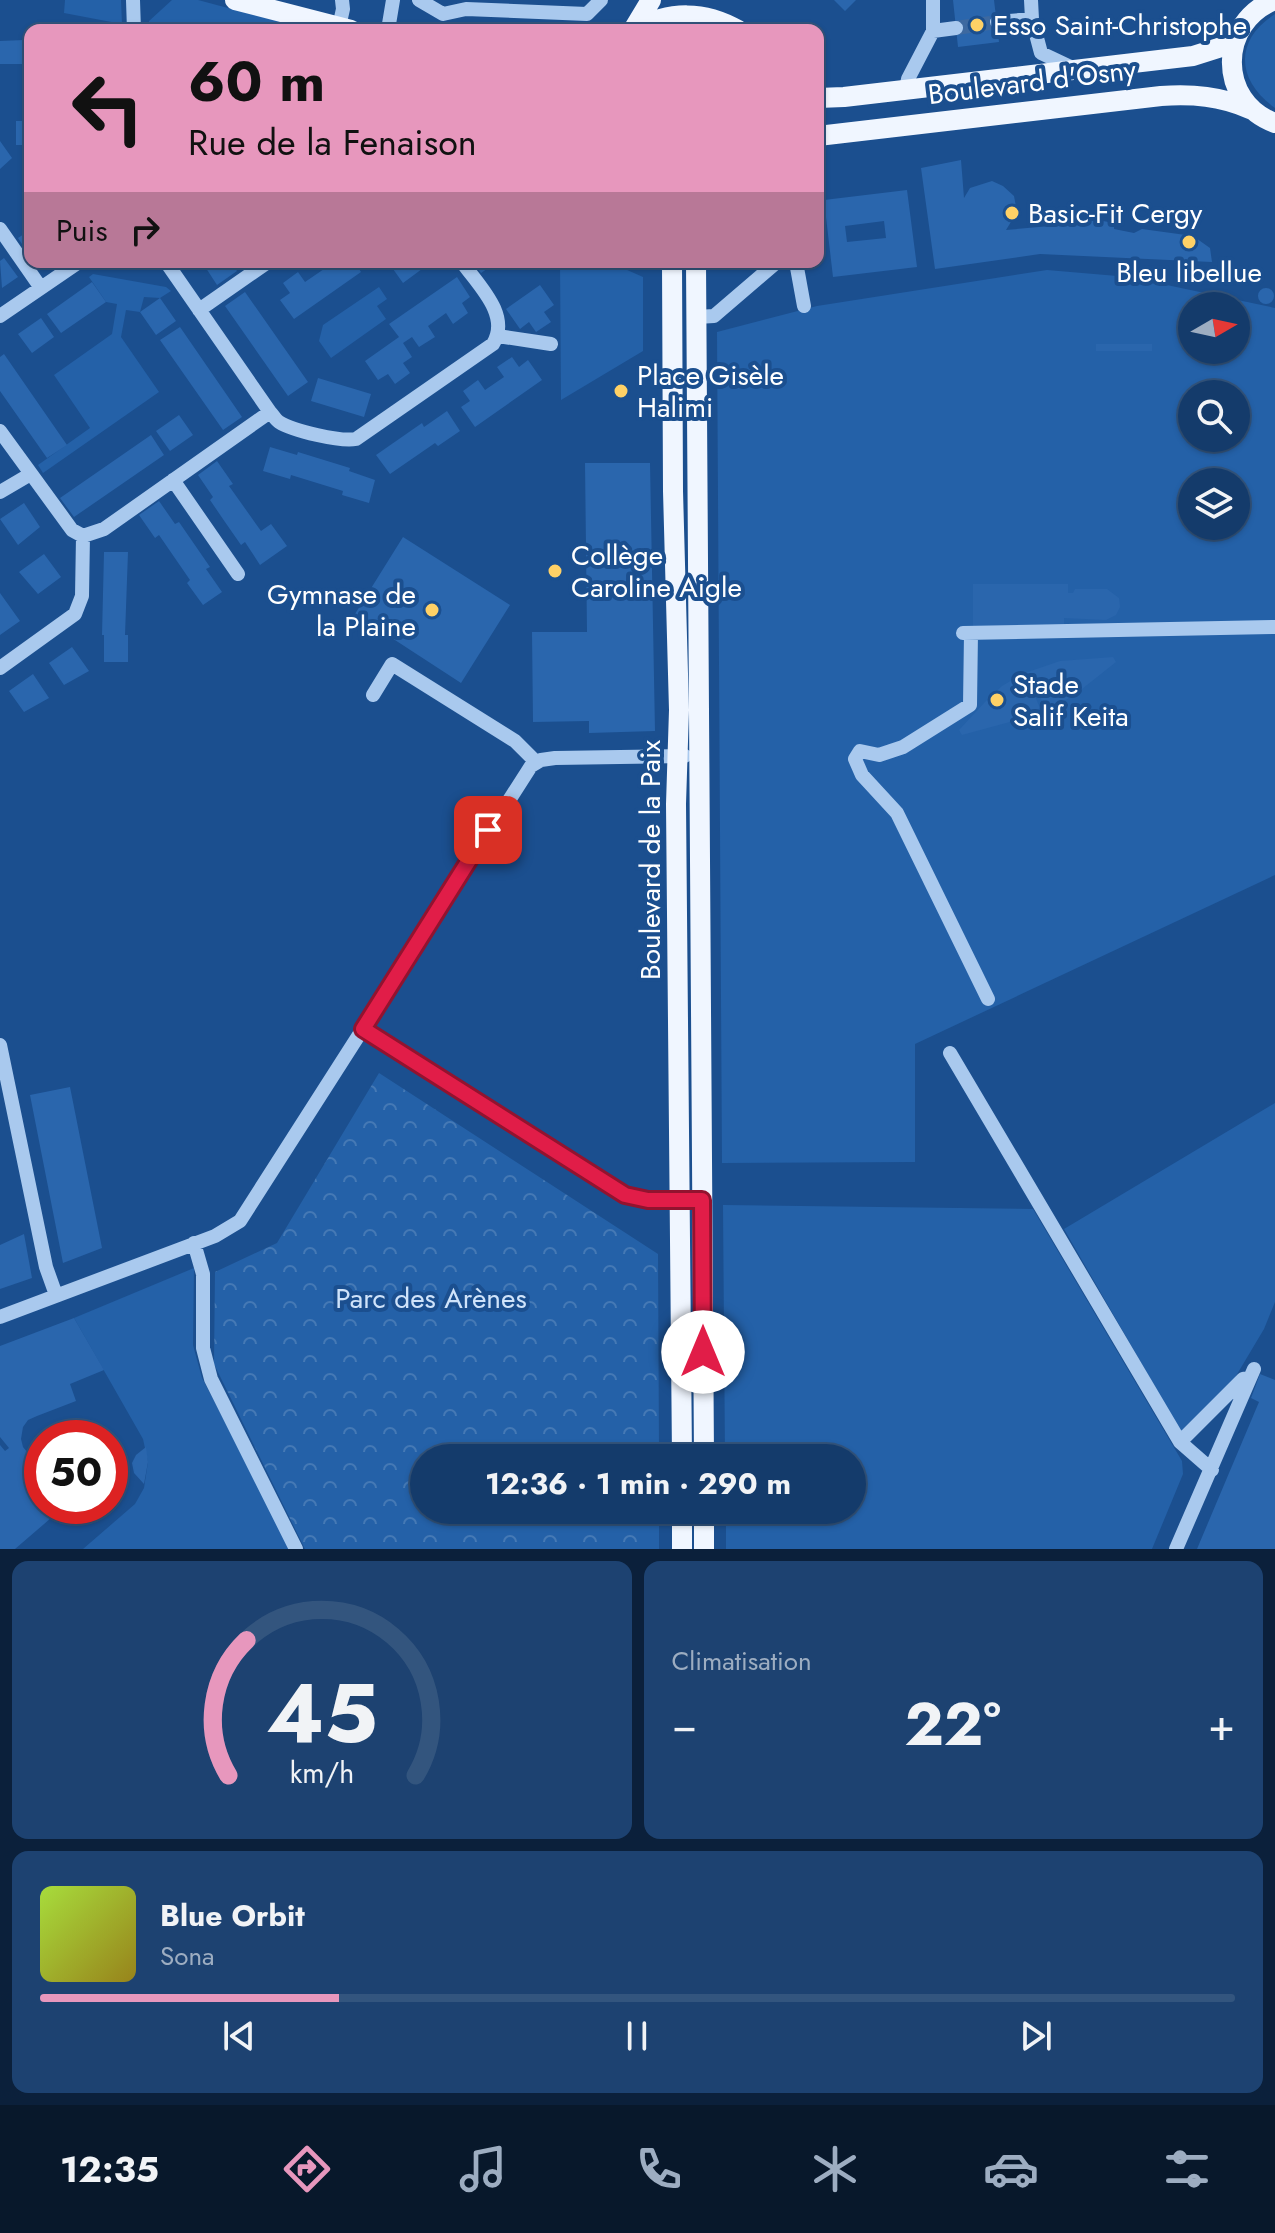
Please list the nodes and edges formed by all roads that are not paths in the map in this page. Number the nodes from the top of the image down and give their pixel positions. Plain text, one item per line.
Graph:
1 (133, 0) edge
2 (235, 0) edge
3 (342, 0) edge
4 (393, 0) edge
5 (419, 0) edge
6 (601, 0) edge
7 (651, 0) edge
8 (707, 0) edge
9 (933, 0) edge
10 (1031, 0) edge
11 (1273, 1) edge
12 (1032, 19) junction
13 (997, 22) tunnel mouth
14 (134, 24) edge
15 (329, 24) edge
16 (345, 24) edge
17 (389, 24) edge
18 (637, 24) edge
19 (648, 24) edge
20 (724, 24) edge
21 (728, 24) edge
22 (956, 28) tunnel mouth
23 (933, 31) junction
24 (1234, 43) junction
25 (1077, 70) junction
26 (906, 89) junction
27 (824, 98) edge
28 (1250, 109) junction
29 (1275, 123) edge
30 (824, 135) edge
31 (0, 229) edge
32 (24, 264) edge
33 (27, 268) edge
34 (70, 268) edge
35 (170, 268) edge
36 (259, 268) edge
37 (466, 268) edge
38 (672, 268) edge
39 (696, 268) edge
40 (770, 268) edge
41 (797, 268) edge
42 (41, 288) junction
43 (804, 306) dead end
44 (199, 310) junction
45 (0, 316) edge
46 (697, 317) junction
47 (498, 336) junction
48 (551, 344) dead end
49 (270, 412) junction
50 (0, 431) edge
51 (29, 475) junction
52 (173, 480) junction
53 (0, 492) edge
54 (83, 536) junction
55 (238, 574) dead end
56 (1275, 627) edge
57 (0, 668) edge
58 (373, 695) dead end
59 (677, 756) junction
60 (699, 757) junction
61 (536, 762) junction
62 (988, 999) dead end
63 (363, 1029) junction
64 (0, 1045) edge
65 (950, 1053) dead end
66 (702, 1200) junction
67 (679, 1201) junction
68 (194, 1243) junction
69 (56, 1295) junction
70 (0, 1317) edge
71 (1180, 1442) junction
72 (682, 1444) edge
73 (704, 1444) edge
74 (1212, 1470) junction
75 (682, 1524) edge
76 (704, 1524) edge
77 (296, 1549) edge
78 (682, 1549) edge
79 (704, 1549) edge
80 (1176, 1549) edge

1 - 14 street
2 - 15 main road
3 - 16 street
4 - 17 street
5 - 6 street
7 - 18 main road
8 - 21 main road
9 - 23 street
10 - 12 street
11 - 24 main road
12 - 13 street
12 - 25 street
19 - 20 main road
22 - 23 street
23 - 26 street
24 - 25 main road, Boulevard d'Osny
24 - 28 main road
25 - 26 main road, Boulevard d'Osny
26 - 27 main road, Boulevard d'Osny
28 - 29 main road, Boulevard d'Osny
28 - 30 main road, Boulevard d'Osny
31 - 32 street
33 - 42 street
34 - 42 street
35 - 44 street
36 - 44 street
37 - 47 street
38 - 59 main road, Boulevard de la Paix
39 - 46 main road, Boulevard de la Paix
40 - 46 street
41 - 43 street
42 - 45 street
44 - 49 street
46 - 60 main road, Boulevard de la Paix
47 - 48 street
47 - 49 street
49 - 52 street
50 - 51 street
51 - 53 street
51 - 54 street
52 - 54 street
52 - 55 street
54 - 57 street
56 - 62 street
58 - 61 street
59 - 60 street
59 - 61 street
59 - 67 main road, Boulevard de la Paix
60 - 66 main road, Boulevard de la Paix
61 - 63 street
63 - 67 street
63 - 68 street
64 - 69 street
65 - 71 street
66 - 67 street
66 - 73 main road, Boulevard de la Paix
67 - 72 main road, Boulevard de la Paix
68 - 69 street
68 - 77 street
69 - 70 street
71 - 74 street
71 - 74 street
74 - 80 street
75 - 78 main road
76 - 79 main road

